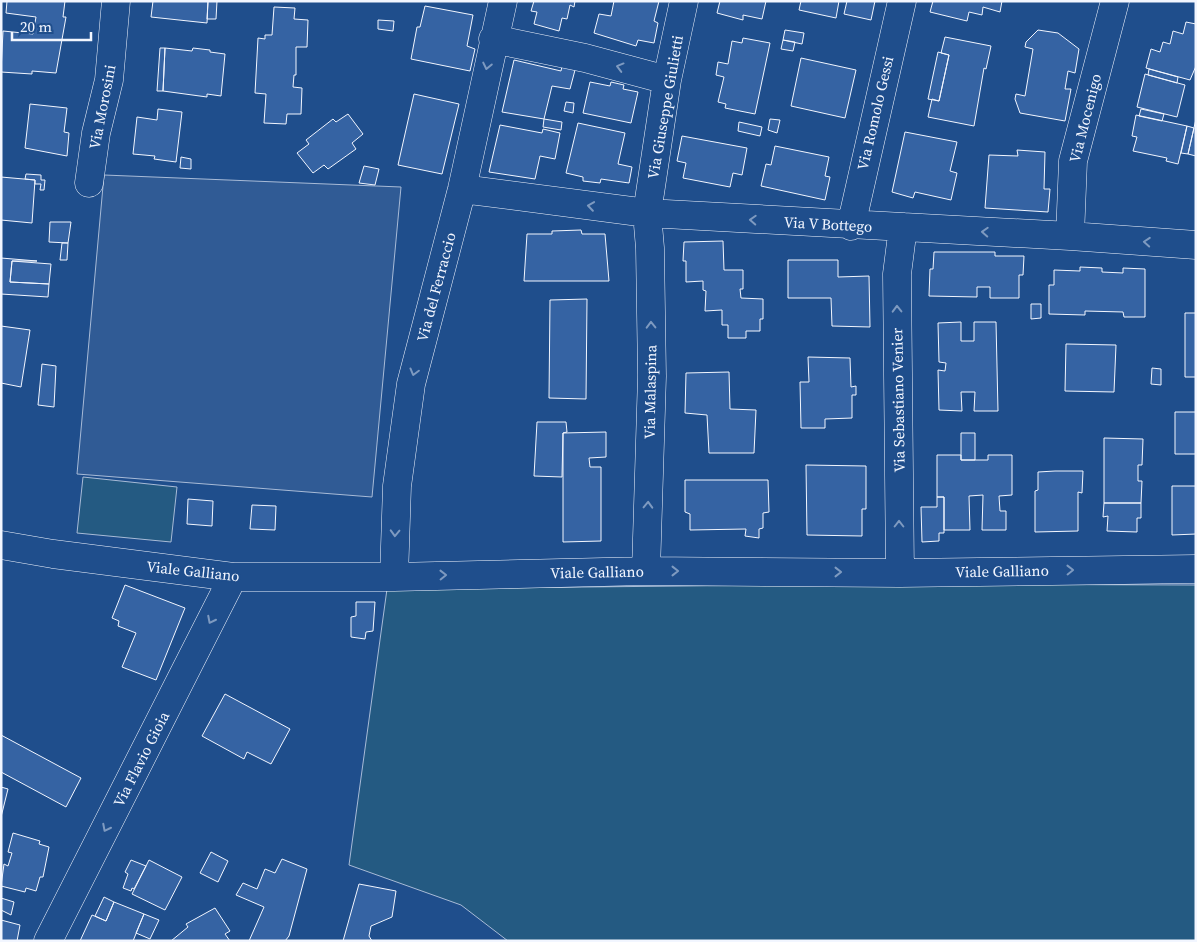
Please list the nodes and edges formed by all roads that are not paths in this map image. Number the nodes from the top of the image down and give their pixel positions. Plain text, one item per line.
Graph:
1 (116, 1) edge
2 (503, 1) edge
3 (684, 1) edge
4 (902, 1) edge
5 (1115, 1) edge
6 (493, 39) junction
7 (667, 80) junction
8 (89, 183) dead end
9 (462, 189) junction
10 (647, 214) junction
11 (851, 226) junction
12 (903, 227) junction
13 (1070, 236) junction
14 (1196, 245) edge
15 (1, 545) edge
16 (1196, 569) edge
17 (646, 571) junction
18 (900, 573) junction
19 (233, 577) junction
20 (394, 577) junction
21 (48, 941) edge

1 - 8 street, Via Morosini
2 - 6 street, Via del Ferraccio
3 - 7 street, Via Giuseppe Giulietti
4 - 11 street, Via Romolo Gessi
5 - 13 street, Via Mocenigo
7 -> 6 street
6 -> 9 street, Via del Ferraccio
7 - 10 street, Via Giuseppe Giulietti
10 -> 9 street, Via V Bottego
9 -> 20 street, Via del Ferraccio
11 -> 10 street, Via V Bottego
17 -> 10 street, Via Malaspina
11 - 12 street, Via V Bottego
13 -> 12 street, Via V Bottego
18 -> 12 street, Via Sebastiano Venier
14 -> 13 street, Via V Bottego
15 - 19 street, Viale Galliano
18 -> 16 street, Viale Galliano
17 -> 18 street, Viale Galliano
20 -> 17 street, Viale Galliano
19 - 20 street, Viale Galliano
19 -> 21 street, Via Flavio Gioia

